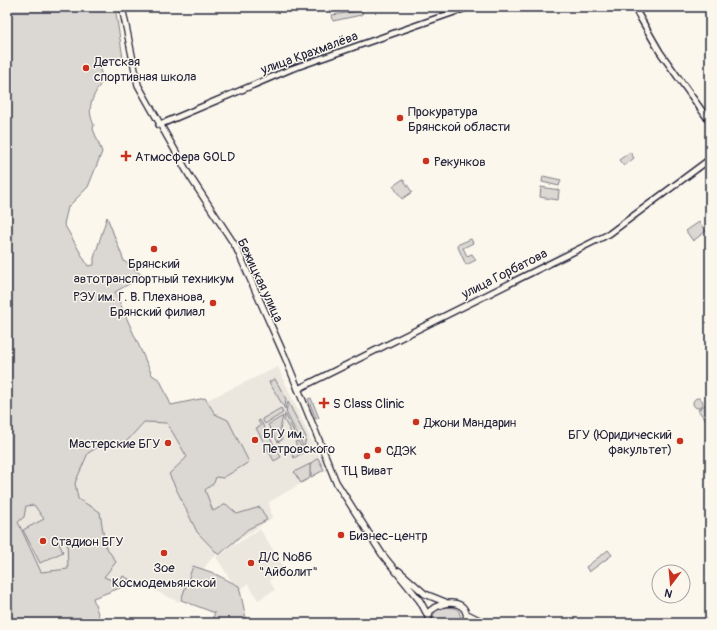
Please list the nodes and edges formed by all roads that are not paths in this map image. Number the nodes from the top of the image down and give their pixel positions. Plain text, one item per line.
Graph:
1 (469, 7) edge
2 (634, 7) edge
3 (122, 8) edge
4 (710, 122) edge
5 (159, 125) junction
6 (710, 159) edge
7 (298, 389) junction
8 (360, 520) junction
9 (445, 602) junction
10 (467, 614) junction
11 (428, 616) junction
12 (428, 623) edge
13 (466, 623) edge
14 (484, 623) edge

1 - 5 main road, улица Крахмалёва
2 - 4 main road
3 - 5 main road, Бежицкая улица
5 - 7 main road, Бежицкая улица
6 - 7 main road, улица Горбатова
7 - 8 main road, Бежицкая улица
8 - 9 main road
8 - 11 main road
9 - 10 main road
9 - 11 main road
10 - 13 main road
10 - 14 main road
11 - 12 main road

